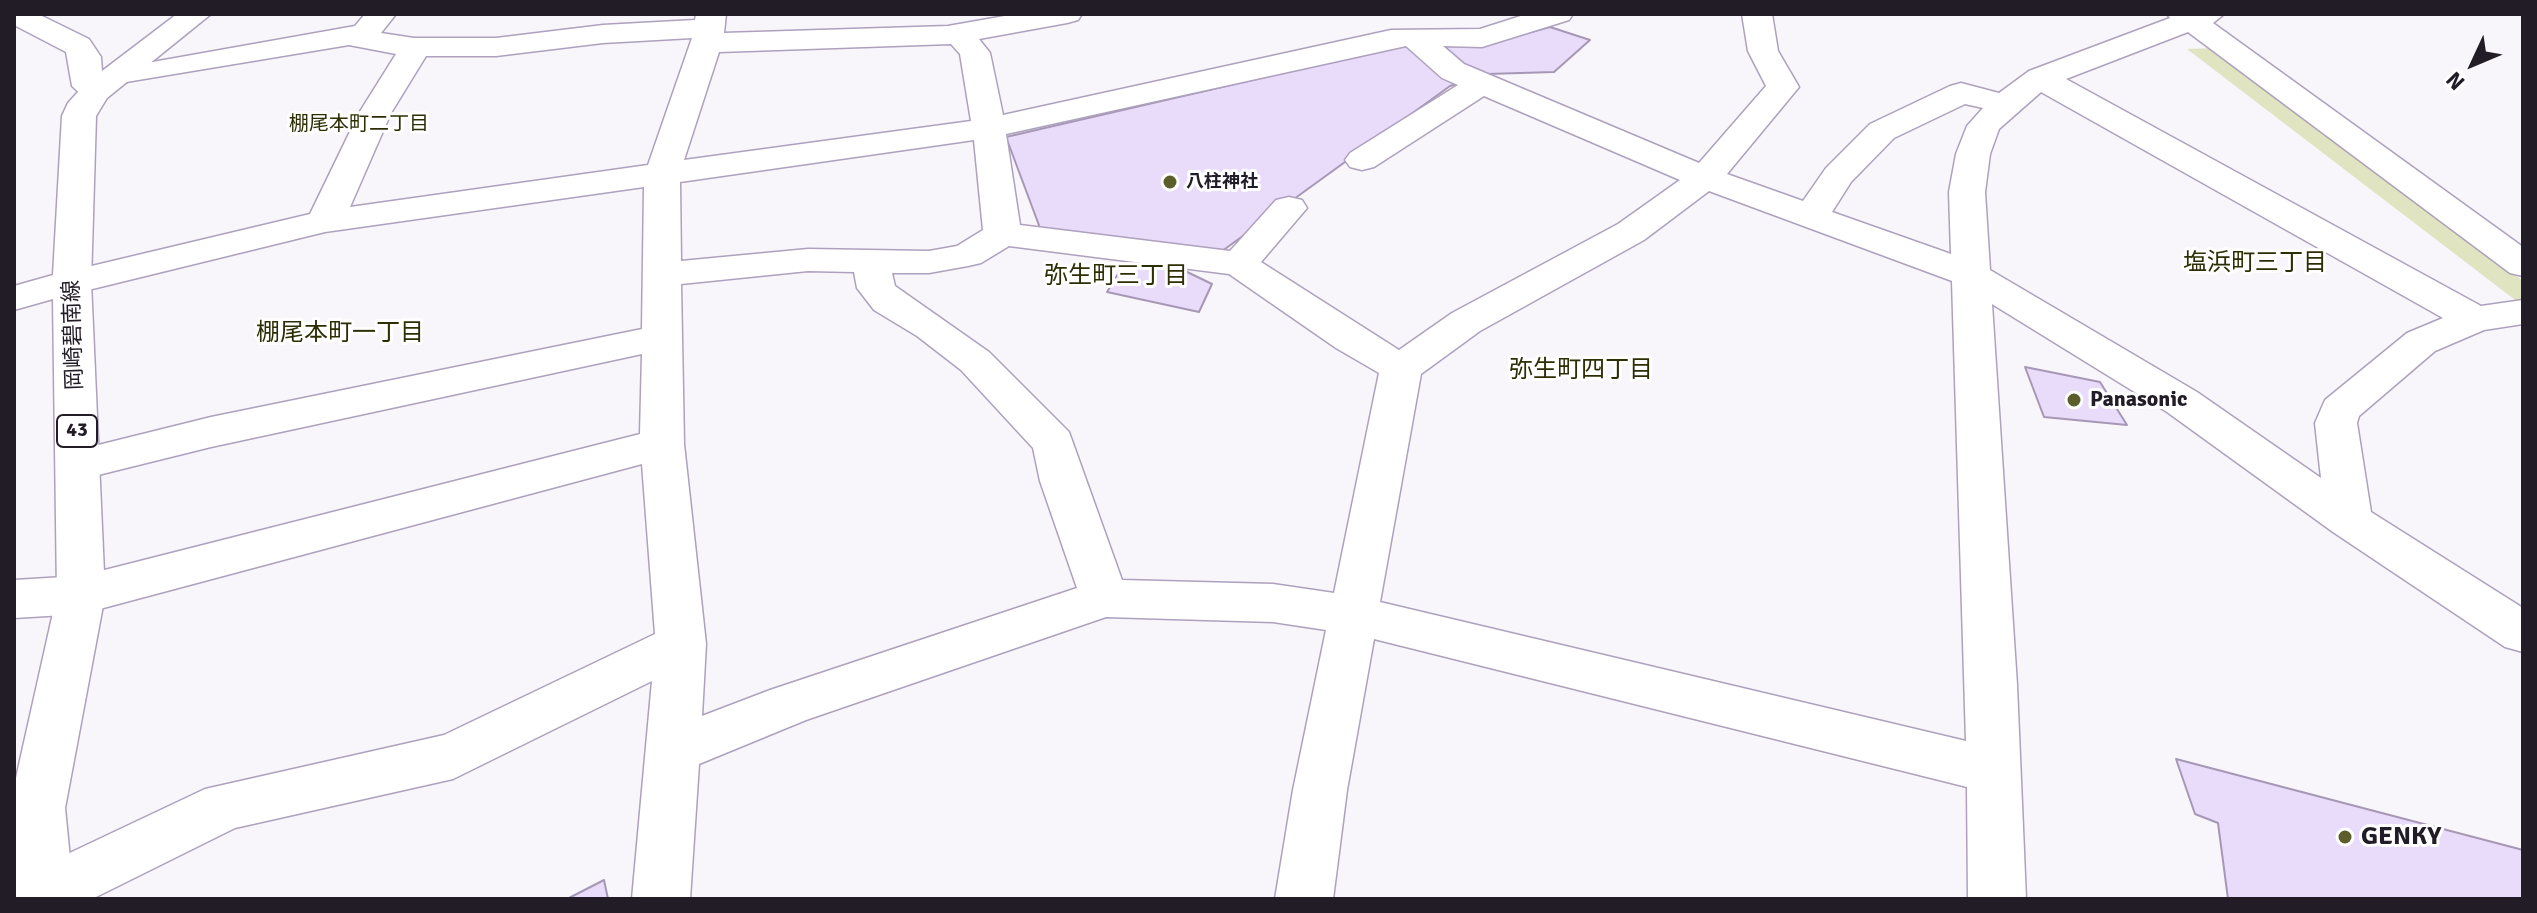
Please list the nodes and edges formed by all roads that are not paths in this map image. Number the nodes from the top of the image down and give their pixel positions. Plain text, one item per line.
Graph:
1 (196, 14) edge
2 (1067, 14) edge
3 (1345, 14) edge
4 (1558, 14) edge
5 (1757, 14) edge
6 (2194, 16) edge
7 (30, 24) edge
8 (373, 24) edge
9 (893, 24) edge
10 (710, 28) edge
11 (958, 33) junction
12 (1413, 36) junction
13 (414, 47) junction
14 (14, 48) edge
15 (1348, 48) junction
16 (2040, 78) junction
17 (1483, 83) junction
18 (105, 84) junction
19 (2005, 104) junction
20 (989, 128) junction
21 (1362, 160) dead end
22 (662, 174) junction
23 (1705, 178) junction
24 (1289, 208) dead end
25 (1810, 217) junction
26 (325, 221) junction
27 (1002, 234) junction
28 (871, 260) junction
29 (1239, 264) junction
30 (2523, 265) edge
31 (664, 274) junction
32 (1970, 274) junction
33 (72, 282) junction
34 (14, 298) edge
35 (2523, 312) edge
36 (2475, 319) junction
37 (663, 337) junction
38 (1401, 368) junction
39 (662, 444) junction
40 (78, 465) junction
41 (2349, 520) junction
42 (81, 595) junction
43 (1105, 598) junction
44 (14, 599) edge
45 (1353, 615) junction
46 (2523, 633) edge
47 (681, 644) junction
48 (670, 752) junction
49 (1994, 771) junction
50 (25, 814) edge
51 (45, 896) edge
52 (661, 899) edge
53 (1304, 899) edge
54 (1997, 899) edge

1 - 18 street, 岡崎碧南線 / 43
2 - 11 street
3 - 15 street
4 - 12 street
5 - 23 street
6 - 16 street
6 - 30 street
7 - 14 street
7 - 18 street
8 - 13 street
8 - 18 street
9 - 10 street
9 - 11 street
10 - 13 street
10 - 22 street
11 - 20 street
12 - 15 street
12 - 17 street
13 - 26 street
15 - 20 street
16 - 19 street
16 - 36 street
17 - 21 street
17 - 23 street
18 - 33 street, 岡崎碧南線 / 43
19 - 25 street
19 - 32 street
20 - 22 street
20 - 27 street
22 - 26 street
22 - 31 street
23 - 25 street
23 - 38 street
24 - 29 street
25 - 32 street
26 - 33 street
27 - 28 street
27 - 29 street
28 - 31 street
28 - 43 street
29 - 38 street
31 - 37 street
32 - 41 street
32 - 49 street
33 - 34 street
33 - 40 street, 岡崎碧南線 / 43
35 - 36 street
36 - 41 street
37 - 39 street
37 - 40 street
38 - 45 street
39 - 42 street
39 - 47 street
40 - 42 street, 岡崎碧南線 / 43
41 - 46 street
42 - 44 street
42 - 50 street, 岡崎碧南線 / 43
43 - 45 street
43 - 48 street
45 - 49 street
45 - 53 street
47 - 48 street
47 - 51 street
48 - 52 street
49 - 54 street
50 - 51 street, 岡崎碧南線 / 43

